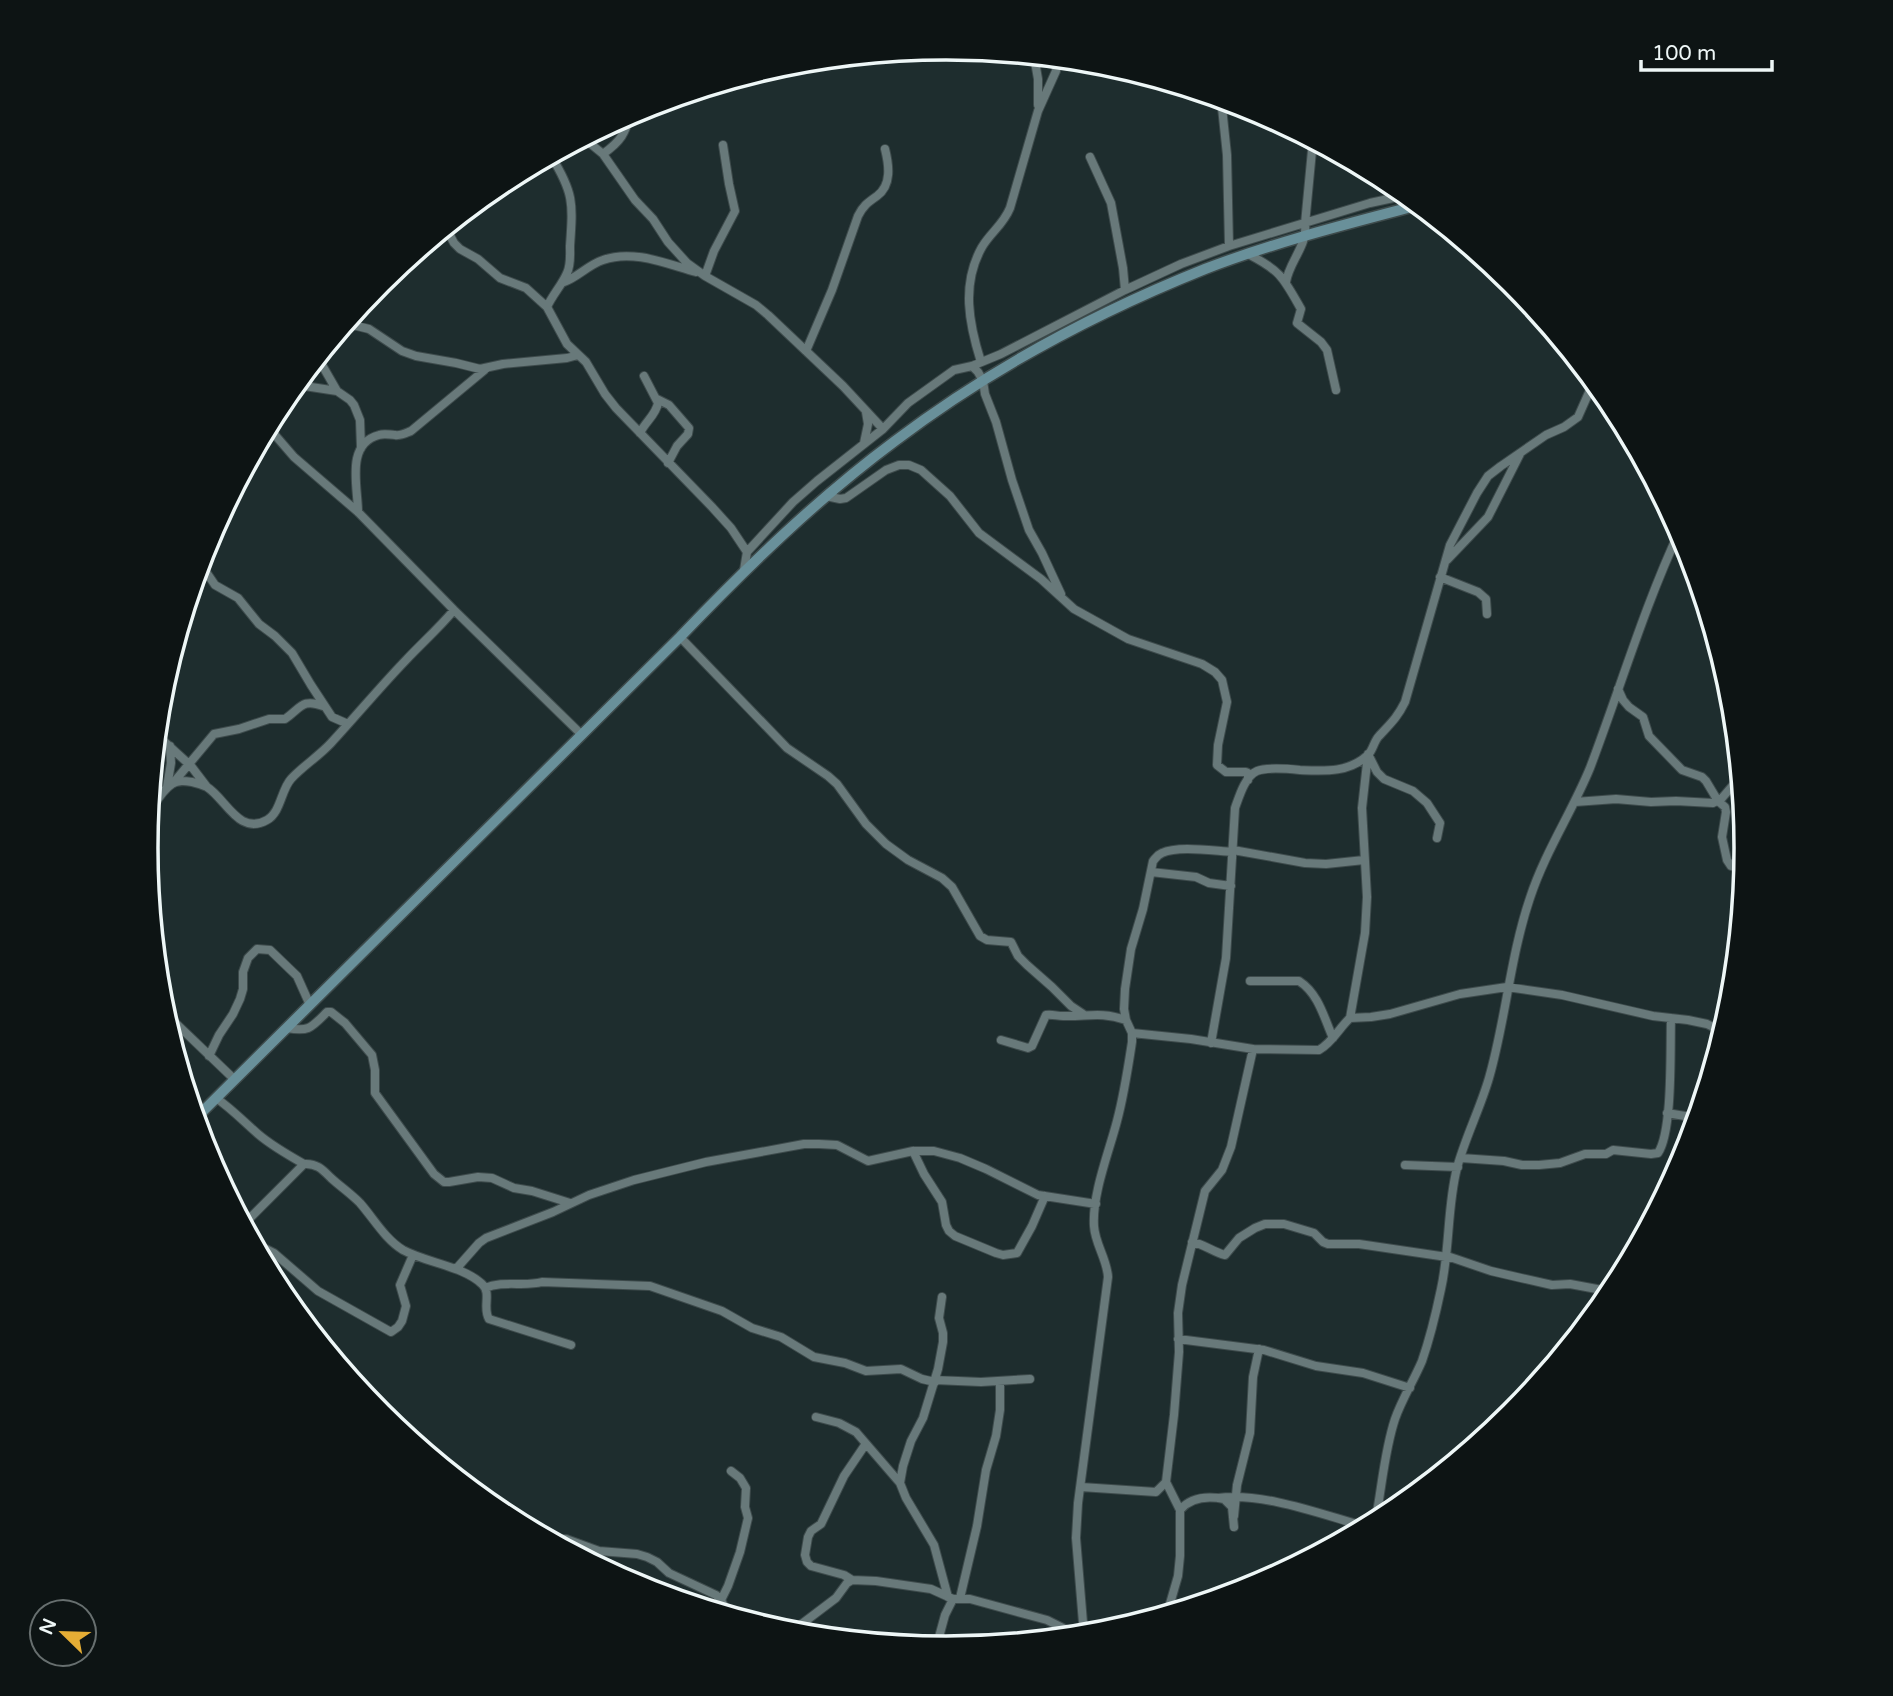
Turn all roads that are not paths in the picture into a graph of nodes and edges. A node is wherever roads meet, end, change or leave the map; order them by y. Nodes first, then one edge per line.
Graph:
1 (1036, 65) edge
2 (1056, 67) edge
3 (1222, 110) edge
4 (1038, 111) junction
5 (626, 128) edge
6 (592, 144) edge
7 (723, 145) dead end
8 (885, 149) dead end
9 (1312, 150) edge
10 (603, 154) junction
11 (1090, 157) dead end
12 (555, 163) edge
13 (1393, 198) edge
14 (1407, 208) edge
15 (1304, 230) junction
16 (450, 236) edge
17 (1229, 247) junction
18 (1248, 254) junction
19 (704, 275) junction
20 (1286, 282) junction
21 (562, 283) junction
22 (1125, 290) junction
23 (547, 307) junction
24 (356, 326) edge
25 (806, 351) junction
26 (578, 355) junction
27 (977, 364) junction
28 (321, 368) edge
29 (487, 368) junction
30 (644, 376) dead end
31 (983, 381) junction
32 (307, 387) edge
33 (1336, 390) dead end
34 (337, 391) junction
35 (1589, 392) edge
36 (657, 399) junction
37 (866, 411) junction
38 (883, 429) junction
39 (640, 433) junction
40 (275, 435) edge
41 (864, 443) junction
42 (361, 448) junction
43 (1521, 453) junction
44 (668, 463) junction
45 (826, 496) junction
46 (359, 512) junction
47 (1674, 544) edge
48 (747, 552) junction
49 (1443, 565) junction
50 (744, 570) junction
51 (208, 574) edge
52 (1440, 577) junction
53 (1062, 597) junction
54 (454, 610) junction
55 (1487, 614) dead end
56 (680, 637) junction
57 (1618, 689) junction
58 (323, 706) junction
59 (348, 724) junction
60 (581, 734) junction
61 (165, 742) edge
62 (170, 746) junction
63 (1368, 754) junction
64 (189, 764) junction
65 (1248, 780) junction
66 (171, 785) junction
67 (207, 787) junction
68 (1732, 788) edge
69 (160, 799) edge
70 (1718, 801) junction
71 (1575, 802) junction
72 (1437, 838) dead end
73 (1233, 851) junction
74 (1364, 860) junction
75 (1734, 867) edge
76 (1151, 872) junction
77 (1231, 886) junction
78 (1250, 981) dead end
79 (1507, 987) junction
80 (310, 1004) junction
81 (1083, 1014) junction
82 (1350, 1018) junction
83 (1671, 1018) junction
84 (1126, 1020) junction
85 (179, 1027) edge
86 (1714, 1027) edge
87 (287, 1028) junction
88 (1132, 1033) junction
89 (1333, 1038) junction
90 (1001, 1040) dead end
91 (1211, 1043) junction
92 (1253, 1049) junction
93 (209, 1056) junction
94 (234, 1079) junction
95 (216, 1098) junction
96 (203, 1111) edge
97 (1667, 1112) junction
98 (1687, 1116) edge
99 (913, 1151) junction
100 (1459, 1163) junction
101 (304, 1164) junction
102 (1405, 1165) dead end
103 (1045, 1196) junction
104 (570, 1203) junction
105 (1096, 1203) junction
106 (250, 1218) edge
107 (1192, 1242) junction
108 (269, 1250) edge
109 (413, 1255) junction
110 (1447, 1257) junction
111 (456, 1269) junction
112 (485, 1288) junction
113 (1599, 1290) edge
114 (942, 1297) dead end
115 (1178, 1339) junction
116 (571, 1345) dead end
117 (1259, 1349) junction
118 (1030, 1378) dead end
119 (935, 1381) junction
120 (1000, 1382) junction
121 (1410, 1388) junction
122 (816, 1418) dead end
123 (865, 1445) junction
124 (731, 1471) dead end
125 (1166, 1482) junction
126 (900, 1483) junction
127 (1081, 1487) junction
128 (1236, 1497) junction
129 (1219, 1498) junction
130 (1377, 1509) edge
131 (1180, 1510) junction
132 (1234, 1516) junction
133 (1354, 1523) edge
134 (1234, 1527) dead end
135 (570, 1541) edge
136 (852, 1580) junction
137 (954, 1598) junction
138 (719, 1603) edge
139 (1170, 1604) edge
140 (725, 1605) edge
141 (803, 1623) edge
142 (1081, 1624) edge
143 (1064, 1627) edge
144 (940, 1636) edge

1 - 4 street
2 - 4 street
3 - 17 street
4 - 27 street
5 - 10 street
6 - 10 street
7 - 19 street
8 - 25 street
9 - 15 street
10 - 19 street
11 - 22 street
12 - 21 street
13 - 15 street
14 - 15 main road
15 - 17 street
15 - 18 main road
15 - 20 street
16 - 23 street
17 - 22 street
18 - 20 street
18 - 31 main road
19 - 21 street
19 - 25 street
20 - 33 street
21 - 23 street
22 - 27 street
23 - 26 street
24 - 29 street
25 - 37 street
26 - 29 street
26 - 39 street
27 - 31 street
27 - 38 street
28 - 34 street
29 - 42 street
30 - 36 street
31 - 45 main road
31 - 53 street
32 - 34 street
34 - 42 street
35 - 43 street
36 - 39 street
36 - 44 street
37 - 38 street
37 - 41 street
38 - 41 street
39 - 44 street
40 - 46 street
41 - 48 street
42 - 46 street
43 - 49 street
43 - 49 street
44 - 48 street
45 - 50 main road
45 - 53 street
46 - 54 street
47 - 57 street
48 - 50 street
49 - 52 street
50 - 56 main road
51 - 58 street
52 - 55 street
52 - 63 street
53 - 65 street
54 - 59 street
54 - 60 street
56 - 60 main road
56 - 81 street
57 - 70 street
57 - 71 street
58 - 59 street
58 - 64 street
59 - 67 street
60 - 80 main road
61 - 62 street
62 - 64 street
62 - 66 street
63 - 65 street
63 - 72 street
63 - 74 street
64 - 66 street
64 - 67 street
65 - 73 street
66 - 67 street
66 - 69 street
68 - 70 street
70 - 71 street
70 - 75 street
71 - 79 street
73 - 74 street
73 - 76 street
73 - 77 street
74 - 82 street
76 - 77 street
76 - 84 street
77 - 91 street
78 - 89 street
79 - 82 street
79 - 83 street
79 - 100 street
80 - 87 main road
80 - 93 street
81 - 84 street
81 - 90 street
82 - 89 street
83 - 86 street
83 - 97 street
84 - 88 street
85 - 93 street
87 - 94 main road
87 - 104 street
88 - 91 street
88 - 105 street
89 - 92 street
91 - 92 street
92 - 107 street
93 - 94 street
94 - 95 main road
95 - 96 main road
95 - 101 street
97 - 98 street
97 - 100 street
99 - 103 street
99 - 103 street
99 - 104 street
100 - 102 street
100 - 110 street
101 - 106 street
101 - 109 street
103 - 105 street
104 - 111 street
105 - 127 street
107 - 110 street
107 - 115 street
108 - 109 street
109 - 111 street
110 - 113 street
110 - 121 street
111 - 112 street
112 - 116 street
112 - 119 street
114 - 119 street
115 - 117 street
115 - 125 street
117 - 121 street
117 - 128 street
118 - 120 street
119 - 120 street
119 - 126 street
120 - 137 street
121 - 130 street
122 - 123 street
123 - 126 street
123 - 136 street
124 - 140 street
125 - 127 street
125 - 131 street
126 - 137 street
127 - 142 street
128 - 129 street
128 - 132 street
128 - 133 street
129 - 131 street
129 - 132 street
131 - 139 street
132 - 134 street
135 - 138 street
136 - 137 street
136 - 141 street
137 - 143 street
137 - 144 street

